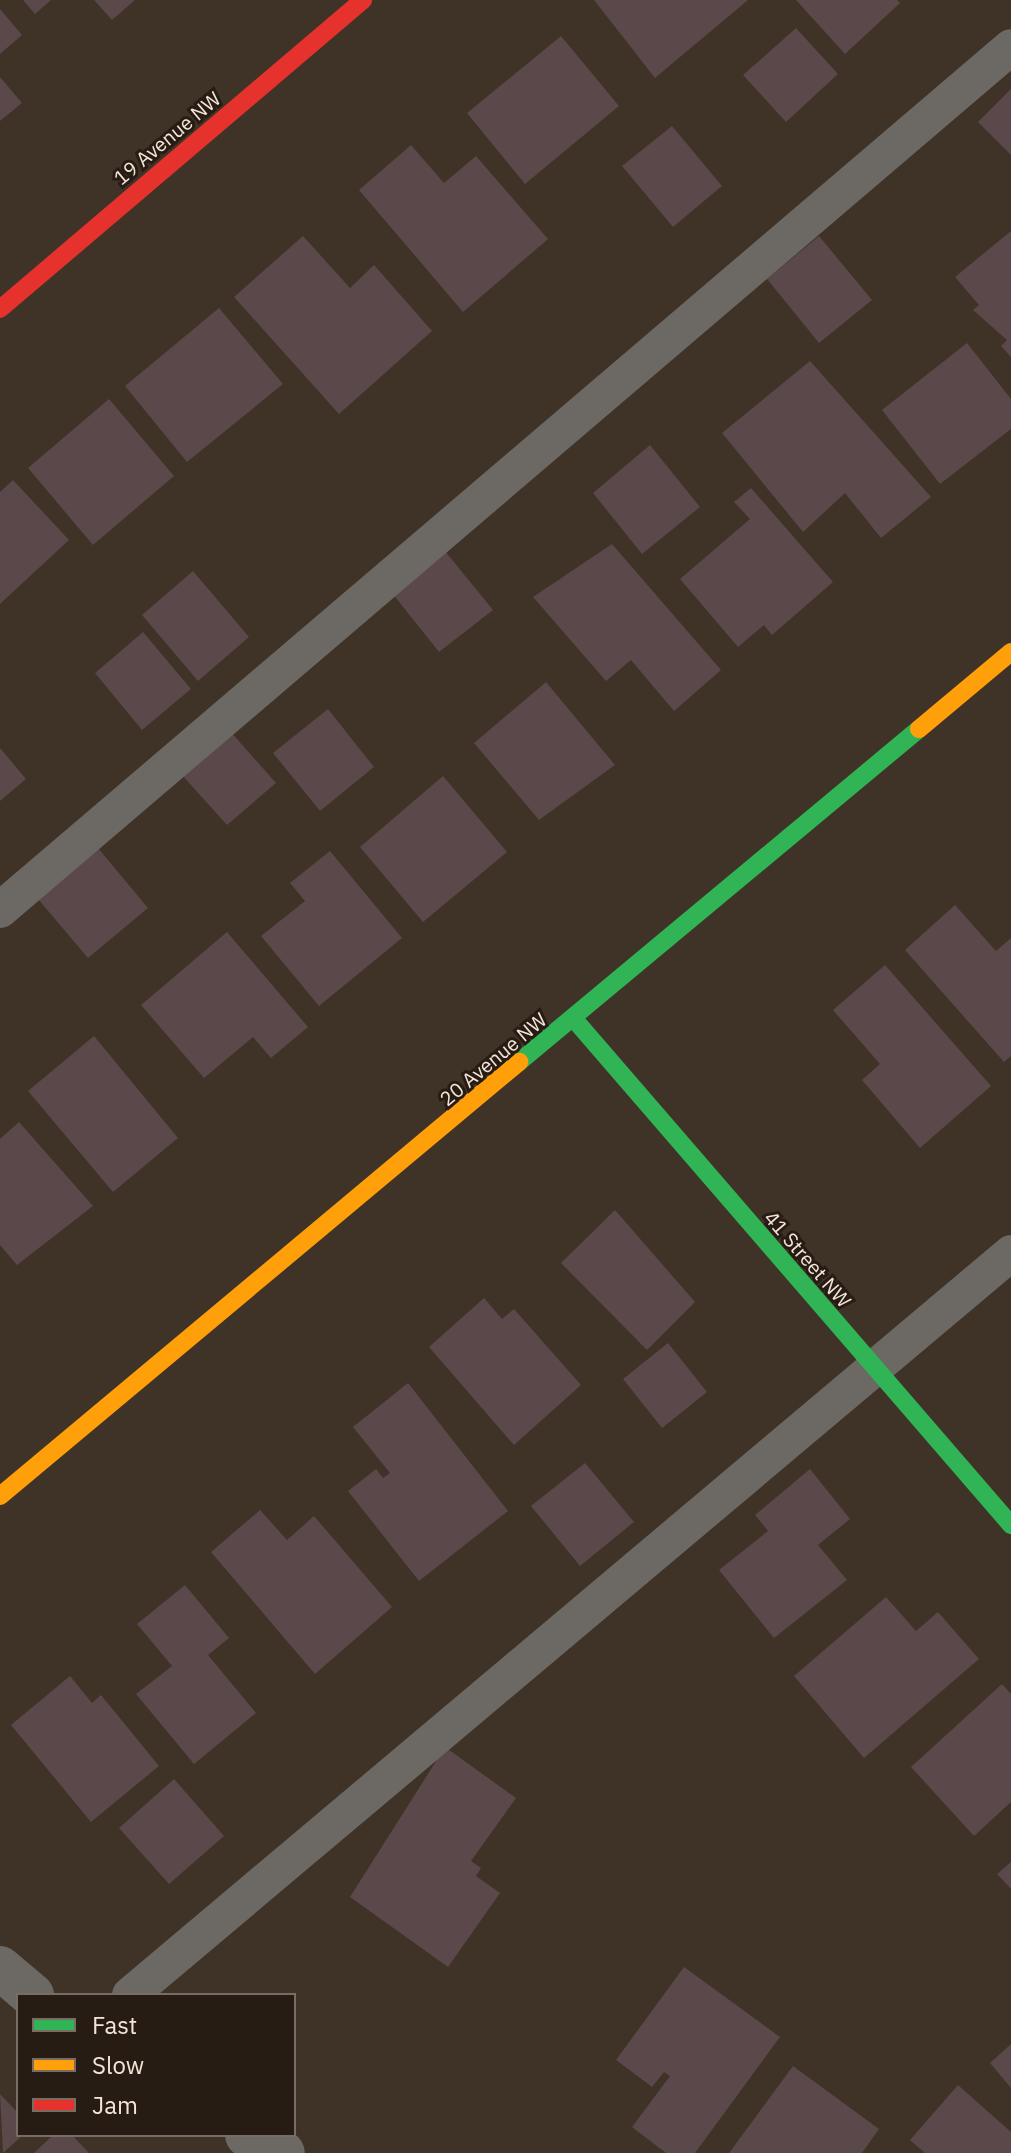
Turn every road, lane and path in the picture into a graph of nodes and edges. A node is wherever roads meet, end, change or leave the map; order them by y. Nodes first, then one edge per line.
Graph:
1 (363, 0) edge
2 (1011, 47) edge
3 (0, 309) edge
4 (1011, 652) edge
5 (0, 910) edge
6 (574, 1019) junction
7 (1011, 1253) edge
8 (874, 1369) junction
9 (0, 1496) edge
10 (1011, 1525) edge
11 (0, 1968) edge
12 (30, 1993) edge
13 (132, 1993) edge
14 (251, 2137) edge
15 (283, 2153) edge

1 - 3 street, 19 Avenue NW
2 - 5 lane
4 - 6 street, 20 Avenue NW
6 - 8 street, 41 Street NW
6 - 9 street, 20 Avenue NW
7 - 8 lane
8 - 10 street, 41 Street NW
8 - 13 lane
11 - 12 street
14 - 15 street

